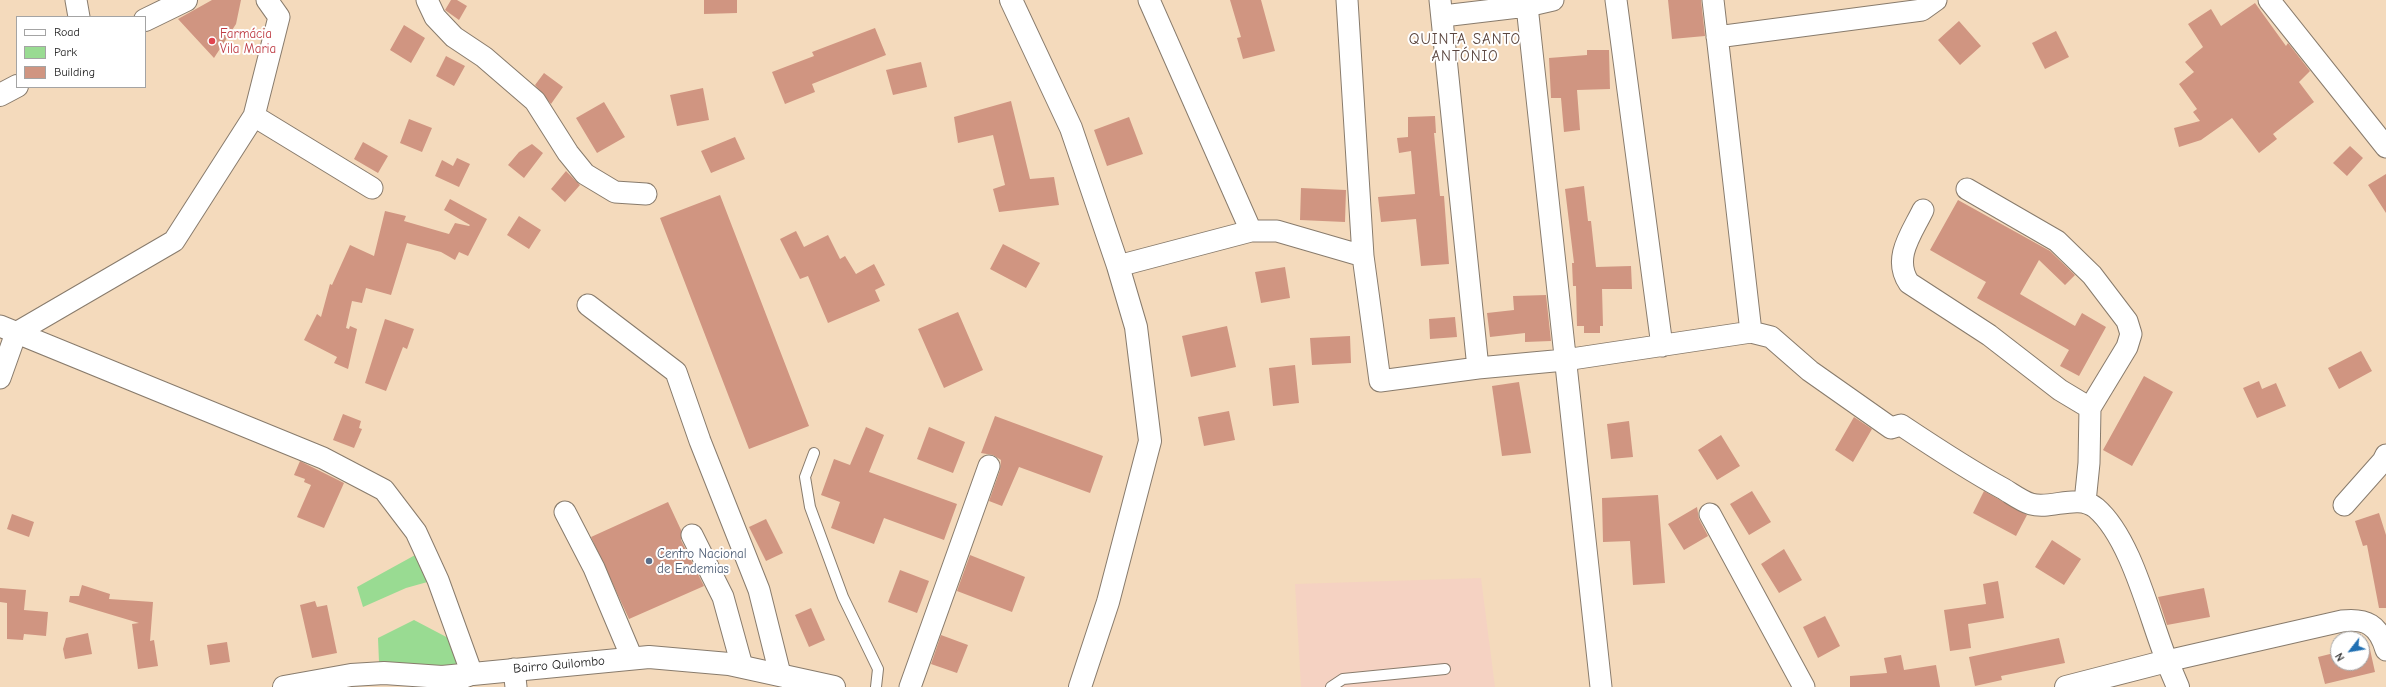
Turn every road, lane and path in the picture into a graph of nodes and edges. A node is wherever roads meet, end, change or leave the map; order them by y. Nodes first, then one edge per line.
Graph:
1 (76, 0) edge
2 (186, 0) edge
3 (267, 0) edge
4 (427, 0) edge
5 (1010, 0) edge
6 (1149, 0) edge
7 (1348, 0) edge
8 (1553, 0) edge
9 (1616, 0) edge
10 (1712, 0) edge
11 (1936, 0) edge
12 (2269, 0) edge
13 (1527, 6) junction
14 (1441, 8) edge
15 (79, 16) edge
16 (146, 20) edge
17 (1717, 37) junction
18 (16, 87) edge
19 (0, 95) edge
20 (254, 116) junction
21 (2386, 147) edge
22 (372, 188) dead end
23 (1967, 189) dead end
24 (646, 194) dead end
25 (1923, 210) dead end
26 (1251, 231) junction
27 (1363, 256) junction
28 (1118, 266) junction
29 (588, 305) dead end
30 (8, 329) edge
31 (1751, 332) junction
32 (1662, 346) junction
33 (1565, 360) junction
34 (1478, 368) junction
35 (0, 378) edge
36 (2090, 408) junction
37 (814, 453) dead end
38 (2386, 455) edge
39 (989, 466) dead end
40 (2085, 502) junction
41 (2344, 505) dead end
42 (565, 512) dead end
43 (1710, 514) dead end
44 (692, 535) dead end
45 (2386, 650) edge
46 (632, 658) junction
47 (2167, 661) junction
48 (742, 666) junction
49 (1444, 669) dead end
50 (472, 674) junction
51 (780, 674) junction
52 (515, 678) edge
53 (284, 687) edge
54 (441, 687) edge
55 (834, 687) edge
56 (876, 687) edge
57 (910, 687) edge
58 (1080, 687) edge
59 (1331, 687) edge
60 (1601, 687) edge
61 (1804, 687) edge
62 (2066, 687) edge
63 (2178, 687) edge

1 - 15 street
2 - 16 street
3 - 20 street
4 - 24 street
5 - 28 street
6 - 26 street
7 - 27 street
8 - 13 street
9 - 32 street
10 - 17 street
11 - 17 street
12 - 21 street
13 - 14 street
13 - 33 street
14 - 34 street
17 - 31 street
18 - 19 street
20 - 22 street
20 - 30 street
23 - 36 street
25 - 36 street
26 - 27 street
26 - 28 street
27 - 34 street
28 - 58 street
29 - 51 street
30 - 35 street
30 - 50 street
31 - 32 street
31 - 40 street
32 - 33 street
33 - 34 street
33 - 60 street
36 - 40 street
37 - 56 lane
38 - 41 street
39 - 57 street
40 - 47 street
42 - 46 street
43 - 61 street
44 - 48 street
45 - 47 street
46 - 48 street, Bairro Quilombo
46 - 52 street, Bairro Quilombo
47 - 62 street
47 - 63 street
48 - 51 street, Bairro Quilombo
49 - 59 lane
50 - 52 street, Bairro Quilombo
50 - 53 street, Bairro Quilombo
50 - 54 street
51 - 55 street, Bairro Quilombo

